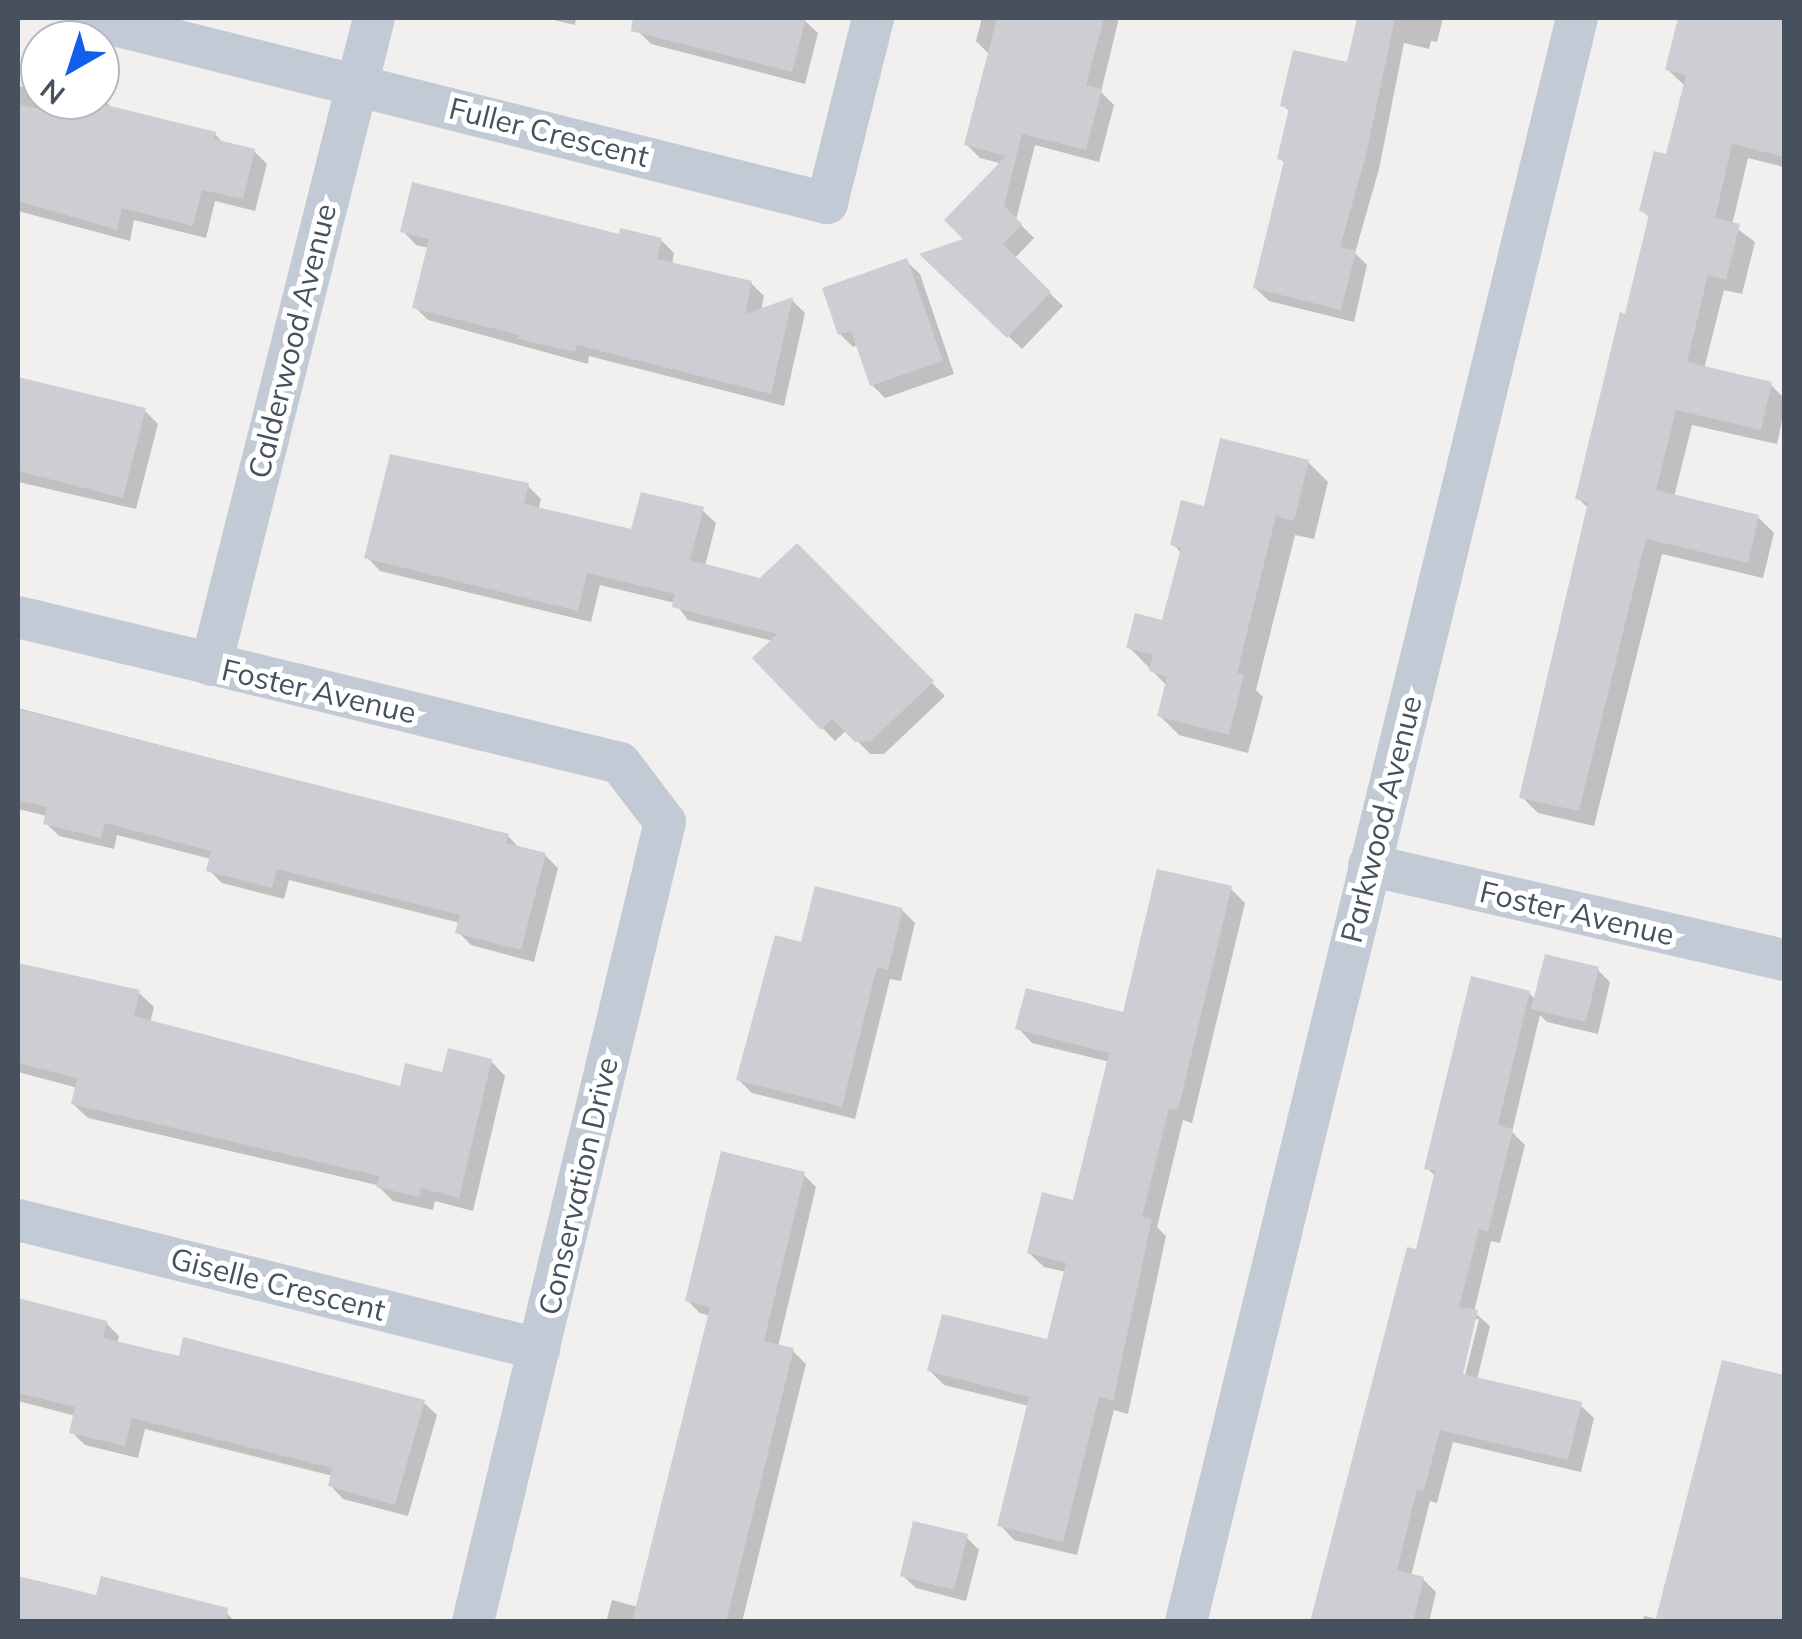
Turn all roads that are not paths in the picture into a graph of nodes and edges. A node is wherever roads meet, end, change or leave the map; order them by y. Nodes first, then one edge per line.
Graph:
1 (86, 18) edge
2 (374, 18) edge
3 (873, 18) edge
4 (1577, 18) edge
5 (357, 84) junction
6 (18, 617) edge
7 (212, 665) junction
8 (620, 763) joint
9 (1369, 865) junction
10 (1784, 960) edge
11 (18, 1220) edge
12 (539, 1349) junction
13 (474, 1622) edge
14 (1186, 1622) edge

1 - 5 street, Fuller Crescent
2 - 5 street, Calderwood Avenue
3 - 5 street, Fuller Crescent
4 - 9 street, Parkwood Avenue
5 - 7 street, Calderwood Avenue
6 - 7 street, Foster Avenue
7 - 8 street, Foster Avenue
8 - 12 street, Conservation Drive
9 - 10 street, Foster Avenue
9 - 14 street, Parkwood Avenue
11 - 12 street, Giselle Crescent
12 - 13 street, Conservation Drive

